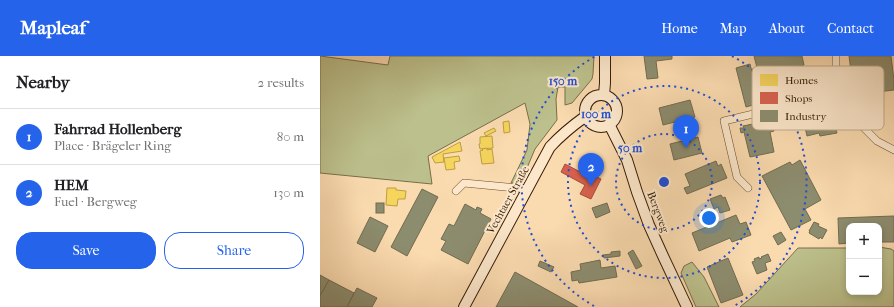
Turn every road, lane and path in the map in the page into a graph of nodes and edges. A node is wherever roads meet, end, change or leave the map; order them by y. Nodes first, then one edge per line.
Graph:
1 (605, 56) edge
2 (604, 95) junction
3 (752, 114) edge
4 (586, 116) junction
5 (609, 124) junction
6 (866, 130) edge
7 (894, 150) edge
8 (748, 188) dead end
9 (527, 189) junction
10 (456, 191) dead end
11 (464, 307) edge
12 (687, 307) edge

1 - 2 main road
2 - 4 main road
2 - 5 main road
3 - 8 street
4 - 5 main road
4 - 9 main road, Vechtaer Straße
5 - 12 main road, Bergweg
6 - 7 street
9 - 10 street
9 - 11 main road, Vechtaer Straße

